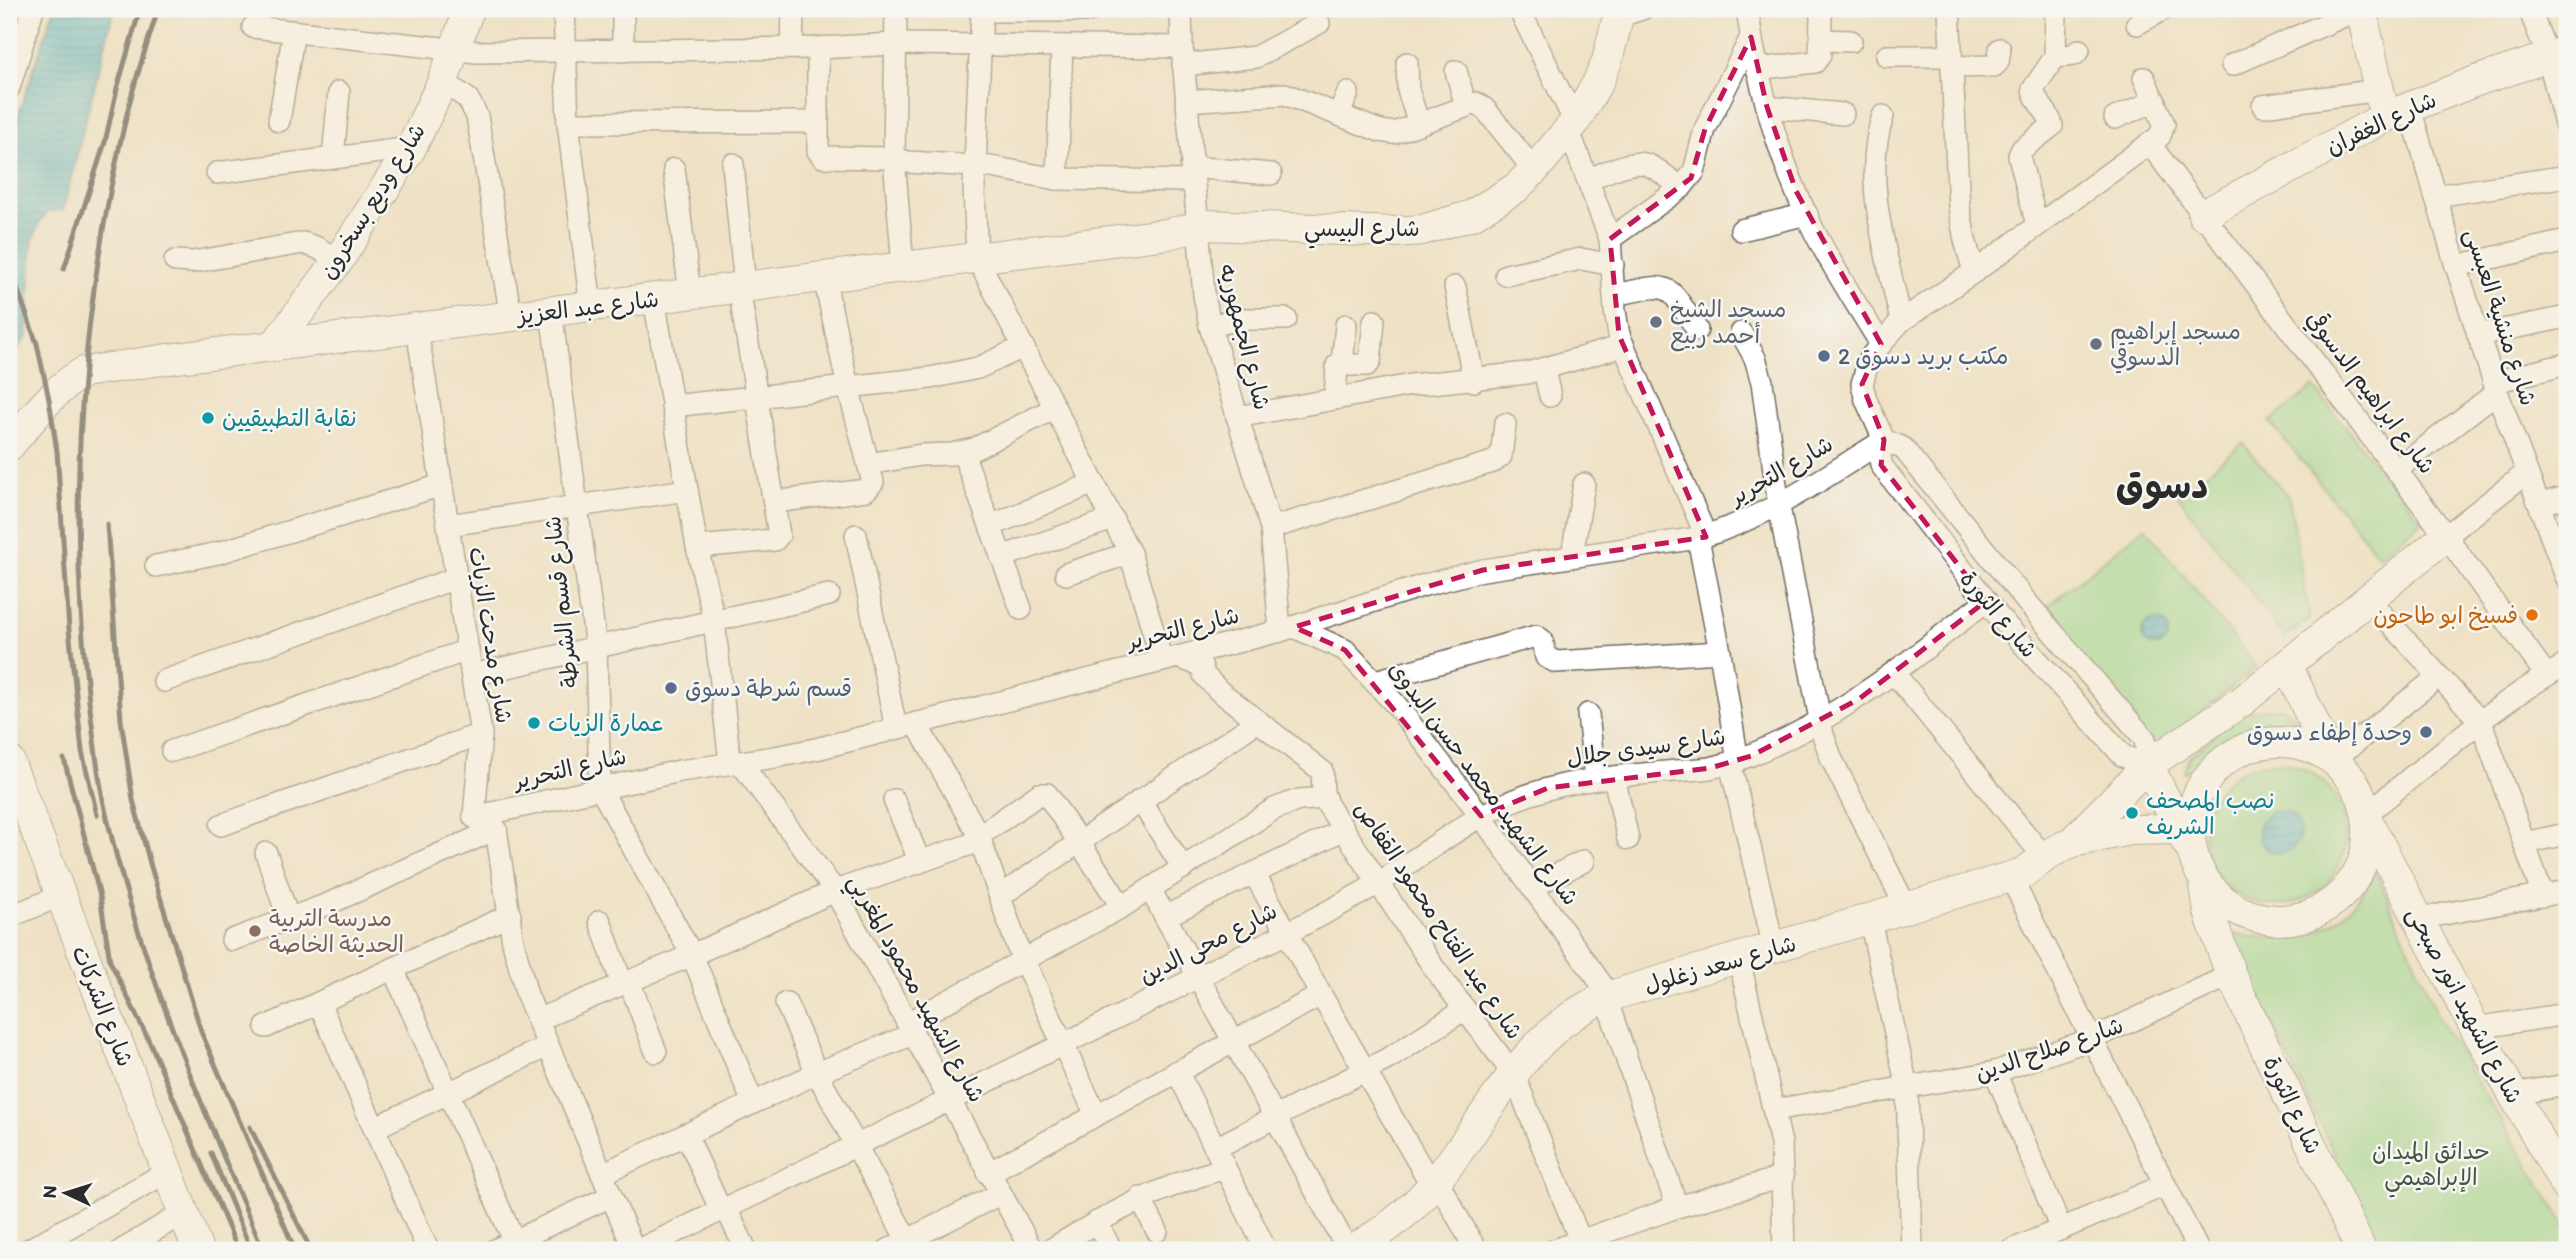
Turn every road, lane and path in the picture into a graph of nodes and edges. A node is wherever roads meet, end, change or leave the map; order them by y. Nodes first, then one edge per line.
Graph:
1 (33, 9) edge
2 (470, 9) edge
3 (564, 9) edge
4 (623, 9) edge
5 (793, 9) edge
6 (896, 9) edge
7 (1094, 9) edge
8 (1181, 9) edge
9 (1519, 9) edge
10 (1747, 9) edge
11 (1949, 9) edge
12 (2056, 9) edge
13 (2164, 9) edge
14 (2529, 9) edge
15 (982, 10) edge
16 (2365, 10) edge
17 (1627, 11) edge
18 (1821, 14) dead end
19 (1319, 23) dead end
20 (2137, 24) dead end
21 (253, 27) dead end
22 (294, 31) junction
23 (1751, 37) junction
24 (1821, 40) junction
25 (1851, 41) dead end
26 (895, 44) junction
27 (981, 45) junction
28 (1062, 46) junction
29 (792, 48) junction
30 (818, 48) junction
31 (2000, 49) dead end
32 (455, 50) junction
33 (565, 50) junction
34 (623, 51) junction
35 (2079, 51) dead end
36 (2558, 53) edge
37 (1182, 56) junction
38 (1887, 56) dead end
39 (2055, 57) junction
40 (1951, 61) junction
41 (1406, 63) dead end
42 (2232, 65) dead end
43 (1757, 69) junction
44 (1456, 71) dead end
45 (2144, 78) dead end
46 (443, 81) junction
47 (9, 88) edge
48 (339, 92) dead end
49 (1348, 93) dead end
50 (1186, 101) junction
51 (2155, 101) junction
52 (2392, 105) junction
53 (1466, 106) junction
54 (2263, 106) dead end
55 (1767, 107) junction
56 (1339, 114) junction
57 (1843, 114) dead end
58 (1883, 116) dead end
59 (2115, 118) dead end
60 (279, 121) dead end
61 (818, 122) junction
62 (568, 123) junction
63 (1419, 124) junction
64 (2565, 124) dead end
65 (1572, 126) junction
66 (2149, 144) junction
67 (411, 148) junction
68 (333, 158) junction
69 (894, 158) junction
70 (733, 164) dead end
71 (975, 165) junction
72 (674, 169) dead end
73 (1534, 170) junction
74 (217, 173) dead end
75 (1192, 174) junction
76 (1270, 174) dead end
77 (2567, 176) edge
78 (1057, 179) junction
79 (1588, 179) junction
80 (1681, 188) junction
81 (2435, 196) junction
82 (1807, 214) junction
83 (2203, 215) junction
84 (2038, 225) junction
85 (1196, 226) junction
86 (1741, 230) dead end
87 (1610, 239) junction
88 (2567, 241) edge
89 (977, 258) junction
90 (175, 261) dead end
91 (338, 261) junction
92 (1613, 265) junction
93 (2456, 266) junction
94 (904, 267) junction
95 (1974, 272) junction
96 (1506, 275) dead end
97 (824, 277) junction
98 (1455, 287) dead end
99 (742, 288) junction
100 (690, 294) junction
101 (1614, 295) junction
102 (653, 299) junction
103 (591, 307) junction
104 (551, 312) junction
105 (511, 317) junction
106 (2567, 317) edge
107 (1286, 319) dead end
108 (1374, 321) dead end
109 (1902, 321) junction
110 (1346, 325) dead end
111 (1210, 326) junction
112 (417, 329) junction
113 (1697, 330) dead end
114 (1741, 333) dead end
115 (2478, 335) junction
116 (1881, 344) junction
117 (274, 346) junction
118 (1623, 346) junction
119 (1023, 347) junction
120 (1342, 364) junction
121 (2567, 364) edge
122 (1544, 370) junction
123 (1474, 380) junction
124 (848, 387) junction
125 (2496, 387) junction
126 (1550, 396) dead end
127 (757, 397) junction
128 (1335, 399) junction
129 (672, 406) junction
130 (1055, 408) junction
131 (1237, 417) junction
132 (1506, 424) dead end
133 (1884, 440) junction
134 (9, 446) edge
135 (963, 453) junction
136 (868, 464) junction
137 (2396, 470) junction
138 (2526, 473) junction
139 (1094, 483) junction
140 (1584, 484) dead end
141 (442, 485) junction
142 (687, 490) junction
143 (2567, 497) edge
144 (774, 502) junction
145 (2539, 504) junction
146 (577, 506) junction
147 (1779, 506) junction
148 (1112, 519) junction
149 (448, 525) junction
150 (990, 526) junction
151 (1271, 528) junction
152 (856, 535) dead end
153 (2446, 536) junction
154 (1702, 537) junction
155 (697, 547) junction
156 (1130, 553) junction
157 (1572, 556) junction
158 (1001, 557) junction
159 (156, 566) dead end
160 (1066, 574) dead end
161 (456, 578) junction
162 (2567, 579) edge
163 (829, 595) dead end
164 (2368, 599) junction
165 (1986, 601) junction
166 (1021, 609) dead end
167 (714, 620) junction
168 (1287, 629) junction
169 (596, 647) junction
170 (468, 650) junction
171 (1720, 652) junction
172 (1170, 659) junction
173 (2567, 664) edge
174 (2287, 665) junction
175 (1894, 673) junction
176 (471, 675) junction
177 (2546, 675) junction
178 (2438, 677) junction
179 (164, 681) dead end
180 (1375, 681) junction
181 (1588, 714) dead end
182 (1258, 721) junction
183 (1821, 722) junction
184 (2481, 722) junction
185 (906, 726) junction
186 (481, 734) junction
187 (172, 751) dead end
188 (2331, 759) junction
189 (9, 761) edge
190 (735, 762) junction
191 (1734, 762) junction
192 (2148, 765) junction
193 (1604, 778) junction
194 (600, 789) junction
195 (1325, 799) junction
196 (894, 800) dead end
197 (1140, 800) junction
198 (1481, 816) junction
199 (474, 817) junction
200 (2367, 817) junction
201 (221, 825) dead end
202 (496, 829) junction
203 (1344, 829) junction
204 (2567, 834) edge
205 (979, 839) junction
206 (1628, 839) dead end
207 (1080, 841) junction
208 (2072, 842) junction
209 (2524, 843) junction
210 (267, 853) dead end
211 (2192, 854) junction
212 (2044, 857) junction
213 (1584, 861) dead end
214 (920, 862) junction
215 (1183, 868) junction
216 (1254, 873) junction
217 (2011, 878) junction
218 (1378, 883) junction
219 (1532, 887) junction
220 (1150, 889) junction
221 (835, 891) junction
222 (2567, 891) edge
223 (60, 896) junction
224 (2543, 896) junction
225 (1000, 897) junction
226 (1122, 907) junction
227 (1906, 909) junction
228 (509, 915) junction
229 (9, 917) edge
230 (1165, 917) junction
231 (2417, 919) junction
232 (289, 920) junction
233 (1870, 920) junction
234 (600, 921) dead end
235 (1287, 933) junction
236 (232, 940) dead end
237 (1774, 948) junction
238 (692, 955) junction
239 (1739, 959) junction
240 (1023, 960) junction
241 (393, 969) junction
242 (2231, 975) junction
243 (1198, 977) junction
244 (626, 983) junction
245 (1321, 995) junction
246 (1608, 997) junction
247 (318, 1003) junction
248 (786, 1003) dead end
249 (1465, 1009) junction
250 (2567, 1014) edge
251 (537, 1020) junction
252 (266, 1027) dead end
253 (910, 1028) junction
254 (2475, 1028) junction
255 (2092, 1039) junction
256 (1233, 1042) junction
257 (1063, 1045) junction
258 (548, 1046) junction
259 (656, 1052) dead end
260 (1365, 1071) junction
261 (1177, 1072) junction
262 (1995, 1072) junction
263 (817, 1073) junction
264 (1514, 1075) junction
265 (2567, 1085) edge
266 (1907, 1087) junction
267 (448, 1093) junction
268 (2512, 1094) junction
269 (949, 1101) junction
270 (753, 1103) junction
271 (1774, 1110) junction
272 (1096, 1115) junction
273 (1274, 1118) junction
274 (374, 1128) junction
275 (686, 1135) junction
276 (856, 1146) junction
277 (1216, 1148) junction
278 (1225, 1168) junction
279 (169, 1171) junction
280 (988, 1173) junction
281 (602, 1174) junction
282 (1783, 1177) junction
283 (1435, 1183) junction
284 (2165, 1185) junction
285 (2567, 1188) edge
286 (1000, 1194) junction
287 (611, 1196) junction
288 (1140, 1198) junction
289 (1677, 1206) junction
290 (723, 1209) junction
291 (185, 1212) junction
292 (1097, 1222) junction
293 (2061, 1229) junction
294 (1157, 1231) dead end
295 (907, 1241) junction
296 (1582, 1245) edge
297 (516, 1246) edge
298 (28, 1250) edge
299 (122, 1250) edge
300 (198, 1250) edge
301 (429, 1250) edge
302 (495, 1250) edge
303 (636, 1250) edge
304 (746, 1250) edge
305 (888, 1250) edge
306 (1031, 1250) edge
307 (1050, 1250) edge
308 (1111, 1250) edge
309 (1266, 1250) edge
310 (1350, 1250) edge
311 (1476, 1250) edge
312 (1554, 1250) edge
313 (1784, 1250) edge
314 (1913, 1250) edge
315 (2012, 1250) edge
316 (2198, 1250) edge
317 (2361, 1250) edge

1 - 47 street
2 - 32 street, شارع وديع بسخرون
3 - 33 street
4 - 34 street
5 - 29 street
6 - 26 street
7 - 15 street
8 - 37 street, شارع الجمهوريه
9 - 65 street
10 - 23 street
11 - 40 street
12 - 39 street
13 - 20 street
14 - 36 street
15 - 27 street
16 - 42 street
16 - 52 street
17 - 65 street, شارع البيسي
18 - 24 street
19 - 37 street
21 - 22 street
22 - 32 street
22 - 60 street
23 - 43 street
23 - 80 street
24 - 25 street
24 - 43 street
26 - 27 street
26 - 30 street
26 - 69 street
27 - 28 street
27 - 71 street
28 - 37 street
28 - 78 street
29 - 30 street
29 - 34 street
30 - 61 street
31 - 40 street
32 - 33 street
32 - 46 street, شارع وديع بسخرون
33 - 34 street
33 - 62 street
35 - 39 street
36 - 52 street, شارع الغفران
36 - 64 street
37 - 50 street, شارع الجمهوريه
38 - 40 street
39 - 84 street
40 - 95 street
41 - 63 street
43 - 55 street
44 - 53 street
45 - 51 street
46 - 67 street, شارع وديع بسخرون
46 - 105 street
48 - 68 street
49 - 56 street
50 - 56 street
50 - 75 street, شارع الجمهوريه
51 - 59 street
51 - 66 street
52 - 54 street
52 - 81 street, شارع منشية العبسى
52 - 83 street, شارع الغفران
53 - 63 street
53 - 73 street
55 - 57 street
55 - 82 street
56 - 63 street
58 - 109 street
61 - 62 street
61 - 69 street
62 - 103 street
65 - 73 street, شارع البيسي
65 - 79 street
66 - 83 street, شارع ابراهيم الدسوقي
66 - 84 street, شارع الثورة
67 - 68 street
67 - 91 street, شارع وديع بسخرون
68 - 74 street
69 - 71 street
69 - 94 street
70 - 99 street
71 - 78 street
71 - 89 street
72 - 100 street
73 - 85 street, شارع البيسي
75 - 76 street
75 - 78 street
75 - 85 street, شارع الجمهوريه
77 - 81 street
79 - 80 street
79 - 87 street
80 - 87 street
81 - 93 street, شارع منشية العبسى
82 - 86 street
82 - 116 street
83 - 137 street, شارع ابراهيم الدسوقي
84 - 95 street, شارع الثورة
85 - 89 street, شارع عبد العزيز
85 - 111 street, شارع الجمهوريه
87 - 92 street
88 - 93 street
89 - 94 street, شارع عبد العزيز
89 - 119 street
90 - 91 street
91 - 117 street, شارع وديع بسخرون
92 - 96 street
92 - 101 street
93 - 115 street, شارع منشية العبسى
94 - 97 street, شارع عبد العزيز
95 - 109 street, شارع الثورة
97 - 99 street, شارع عبد العزيز
97 - 124 street
98 - 123 street
99 - 100 street, شارع عبد العزيز
99 - 127 street
100 - 102 street, شارع عبد العزيز
101 - 113 street
101 - 118 street
102 - 103 street, شارع عبد العزيز
102 - 129 street, شارع الشهيد محمود المغربي
103 - 104 street, شارع عبد العزيز
104 - 105 street, شارع عبد العزيز
104 - 146 street, شارع قسم الشرطة
105 - 112 street, شارع عبد العزيز
106 - 115 street
107 - 111 street
108 - 120 street
109 - 116 street, شارع الثورة
110 - 120 street
111 - 131 street, شارع الجمهوريه
112 - 117 street, شارع عبد العزيز
112 - 141 street, شارع مدحت الزيات
114 - 147 street
115 - 125 street, شارع منشية العبسى
116 - 133 street, شارع الثورة
117 - 134 street, شارع عبد العزيز
118 - 122 street
118 - 154 street
119 - 124 street
119 - 130 street
120 - 128 street
121 - 125 street
122 - 123 street
122 - 126 street
123 - 128 street
124 - 127 street
124 - 136 street
125 - 137 street
125 - 138 street, شارع منشية العبسى
127 - 129 street
127 - 144 street
128 - 131 street
129 - 142 street, شارع الشهيد محمود المغربي
130 - 135 street
130 - 139 street
131 - 151 street, شارع الجمهوريه
132 - 151 street
133 - 147 street, شارع التحرير
133 - 165 street, شارع الثورة
133 - 192 street, شارع الثورة
135 - 136 street
135 - 150 street
136 - 144 street
137 - 153 street, شارع ابراهيم الدسوقي
138 - 145 street, شارع منشية العبسى
138 - 153 street
139 - 148 street
139 - 150 street
140 - 157 street
141 - 149 street, شارع مدحت الزيات
141 - 159 street
142 - 146 street
142 - 155 street, شارع الشهيد محمود المغربي
143 - 145 street
144 - 155 street
145 - 162 street, شارع منشية العبسى
146 - 149 street
146 - 169 street, شارع قسم الشرطة
147 - 154 street, شارع التحرير
147 - 183 street
148 - 156 street
148 - 158 street
149 - 161 street, شارع مدحت الزيات
150 - 158 street
151 - 168 street, شارع الجمهوريه
152 - 185 street
153 - 164 street
153 - 177 street, شارع ابراهيم الدسوقي
154 - 157 street, شارع التحرير
154 - 171 street
155 - 167 street, شارع الشهيد محمود المغربي
156 - 160 street
156 - 172 street
157 - 168 street, شارع التحرير
158 - 166 street
161 - 170 street, شارع مدحت الزيات
161 - 179 street
163 - 167 street
164 - 174 street
164 - 178 street
165 - 175 street, شارع سيدى جلال
165 - 192 street, شارع الثورة
167 - 169 street
167 - 190 street, شارع الشهيد محمود المغربي
168 - 172 street, شارع التحرير
168 - 180 street, شارع الشهيد محمد حسن البدوى
169 - 176 street
169 - 194 street, شارع قسم الشرطة
170 - 176 street, شارع مدحت الزيات
170 - 187 street
171 - 180 street
171 - 191 street
172 - 182 street, شارع عبد الفتاح محمود القفاص
172 - 185 street, شارع التحرير
173 - 177 street
174 - 188 street
174 - 192 street
175 - 183 street, شارع سيدى جلال
175 - 212 street
176 - 186 street, شارع مدحت الزيات
177 - 184 street
178 - 184 street
178 - 188 street
180 - 198 street, شارع الشهيد محمد حسن البدوى
181 - 193 street
182 - 195 street, شارع عبد الفتاح محمود القفاص
182 - 197 street
183 - 191 street, شارع سيدى جلال
183 - 227 street
184 - 200 street
184 - 209 street
185 - 190 street, شارع التحرير
185 - 205 street
186 - 199 street, شارع مدحت الزيات
186 - 201 street
188 - 200 street
188 - 211 street
189 - 223 street, شارع الشركات
190 - 194 street, شارع التحرير
190 - 221 street, شارع الشهيد محمود المغربي
191 - 193 street, شارع سيدى جلال
191 - 237 street
192 - 208 street, شارع سعد زغلول
192 - 211 street, شارع الثورة
193 - 198 street, شارع سيدى جلال
193 - 206 street
194 - 199 street, شارع التحرير
194 - 238 street, شارع قسم الشرطة
195 - 203 street, شارع عبد الفتاح محمود القفاص
195 - 215 street
196 - 214 street
197 - 207 street
197 - 215 street
198 - 218 street, شارع محى الدين
198 - 219 street, شارع الشهيد محمد حسن البدوى
199 - 202 street
200 - 211 street
200 - 231 street, شارع الشهيد انور صبحى
202 - 228 street
202 - 232 street
203 - 216 street
203 - 218 street, شارع عبد الفتاح محمود القفاص
204 - 209 street
205 - 207 street
205 - 214 street
205 - 225 street
207 - 225 street
207 - 226 street
208 - 211 street
208 - 212 street, شارع سعد زغلول
209 - 224 street
210 - 232 street
211 - 242 street, شارع الثورة
212 - 217 street, شارع سعد زغلول
213 - 219 street
214 - 221 street
215 - 220 street
216 - 230 street
216 - 235 street
217 - 227 street, شارع سعد زغلول
217 - 255 street
218 - 235 street, شارع محى الدين
218 - 249 street, شارع عبد الفتاح محمود القفاص
219 - 246 street, شارع الشهيد محمد حسن البدوى
220 - 226 street
220 - 230 street
221 - 238 street
221 - 253 street, شارع الشهيد محمود المغربي
222 - 224 street
223 - 229 street
223 - 279 street, شارع الشركات
224 - 231 street
225 - 240 street
226 - 240 street
227 - 233 street, شارع سعد زغلول
228 - 241 street
228 - 251 street
230 - 243 street
231 - 254 street, شارع الشهيد انور صبحى
232 - 236 street
233 - 237 street, شارع سعد زغلول
233 - 266 street
234 - 244 street
235 - 243 street, شارع محى الدين
235 - 245 street
237 - 239 street, شارع سعد زغلول
238 - 244 street
238 - 270 street, شارع قسم الشرطة
239 - 246 street, شارع سعد زغلول
239 - 271 street
240 - 253 street
240 - 257 street
241 - 247 street
241 - 267 street
242 - 255 street, شارع صلاح الدين
242 - 317 street, شارع الثورة
243 - 256 street
243 - 257 street, شارع محى الدين
244 - 251 street
244 - 259 street
245 - 256 street
245 - 260 street
246 - 264 street, شارع سعد زغلول
246 - 289 street, شارع الشهيد محمد حسن البدوى
247 - 252 street
247 - 274 street
248 - 263 street
249 - 260 street
249 - 264 street, شارع عبد الفتاح محمود القفاص
250 - 254 street
251 - 258 street
253 - 263 street
253 - 269 street, شارع الشهيد محمود المغربي
254 - 268 street, شارع الشهيد انور صبحى
255 - 262 street, شارع صلاح الدين
255 - 284 street
256 - 261 street
256 - 273 street
257 - 269 street, شارع محى الدين
257 - 272 street
258 - 267 street
258 - 281 street
260 - 273 street
260 - 283 street
261 - 272 street
261 - 277 street
262 - 266 street, شارع صلاح الدين
262 - 293 street
263 - 270 street
263 - 276 street
264 - 283 street, شارع سعد زغلول
264 - 296 street, شارع عبد الفتاح محمود القفاص
265 - 268 street
266 - 271 street, شارع صلاح الدين
266 - 314 street
267 - 274 street
267 - 297 street
268 - 285 street, شارع الشهيد انور صبحى
269 - 276 street, شارع محى الدين
269 - 280 street, شارع الشهيد محمود المغربي
270 - 275 street
271 - 282 street
272 - 280 street
273 - 277 street
273 - 310 street
274 - 301 street
275 - 281 street
275 - 290 street
276 - 290 street, شارع محى الدين
276 - 295 street
277 - 278 street
278 - 288 street
278 - 309 street
279 - 291 street, شارع الشركات
279 - 298 street
280 - 286 street, شارع الشهيد محمود المغربي
281 - 287 street
282 - 289 street
282 - 313 street
283 - 310 street, شارع سعد زغلول
283 - 311 street
284 - 293 street
284 - 316 street
286 - 295 street
286 - 306 street, شارع الشهيد محمود المغربي
287 - 297 street
287 - 303 street
288 - 292 street
288 - 294 street
289 - 296 street
290 - 303 street, شارع محى الدين
290 - 304 street
291 - 299 street
291 - 300 street, شارع الشركات
292 - 307 street
292 - 308 street
293 - 315 street
295 - 305 street
296 - 312 street
297 - 302 street

